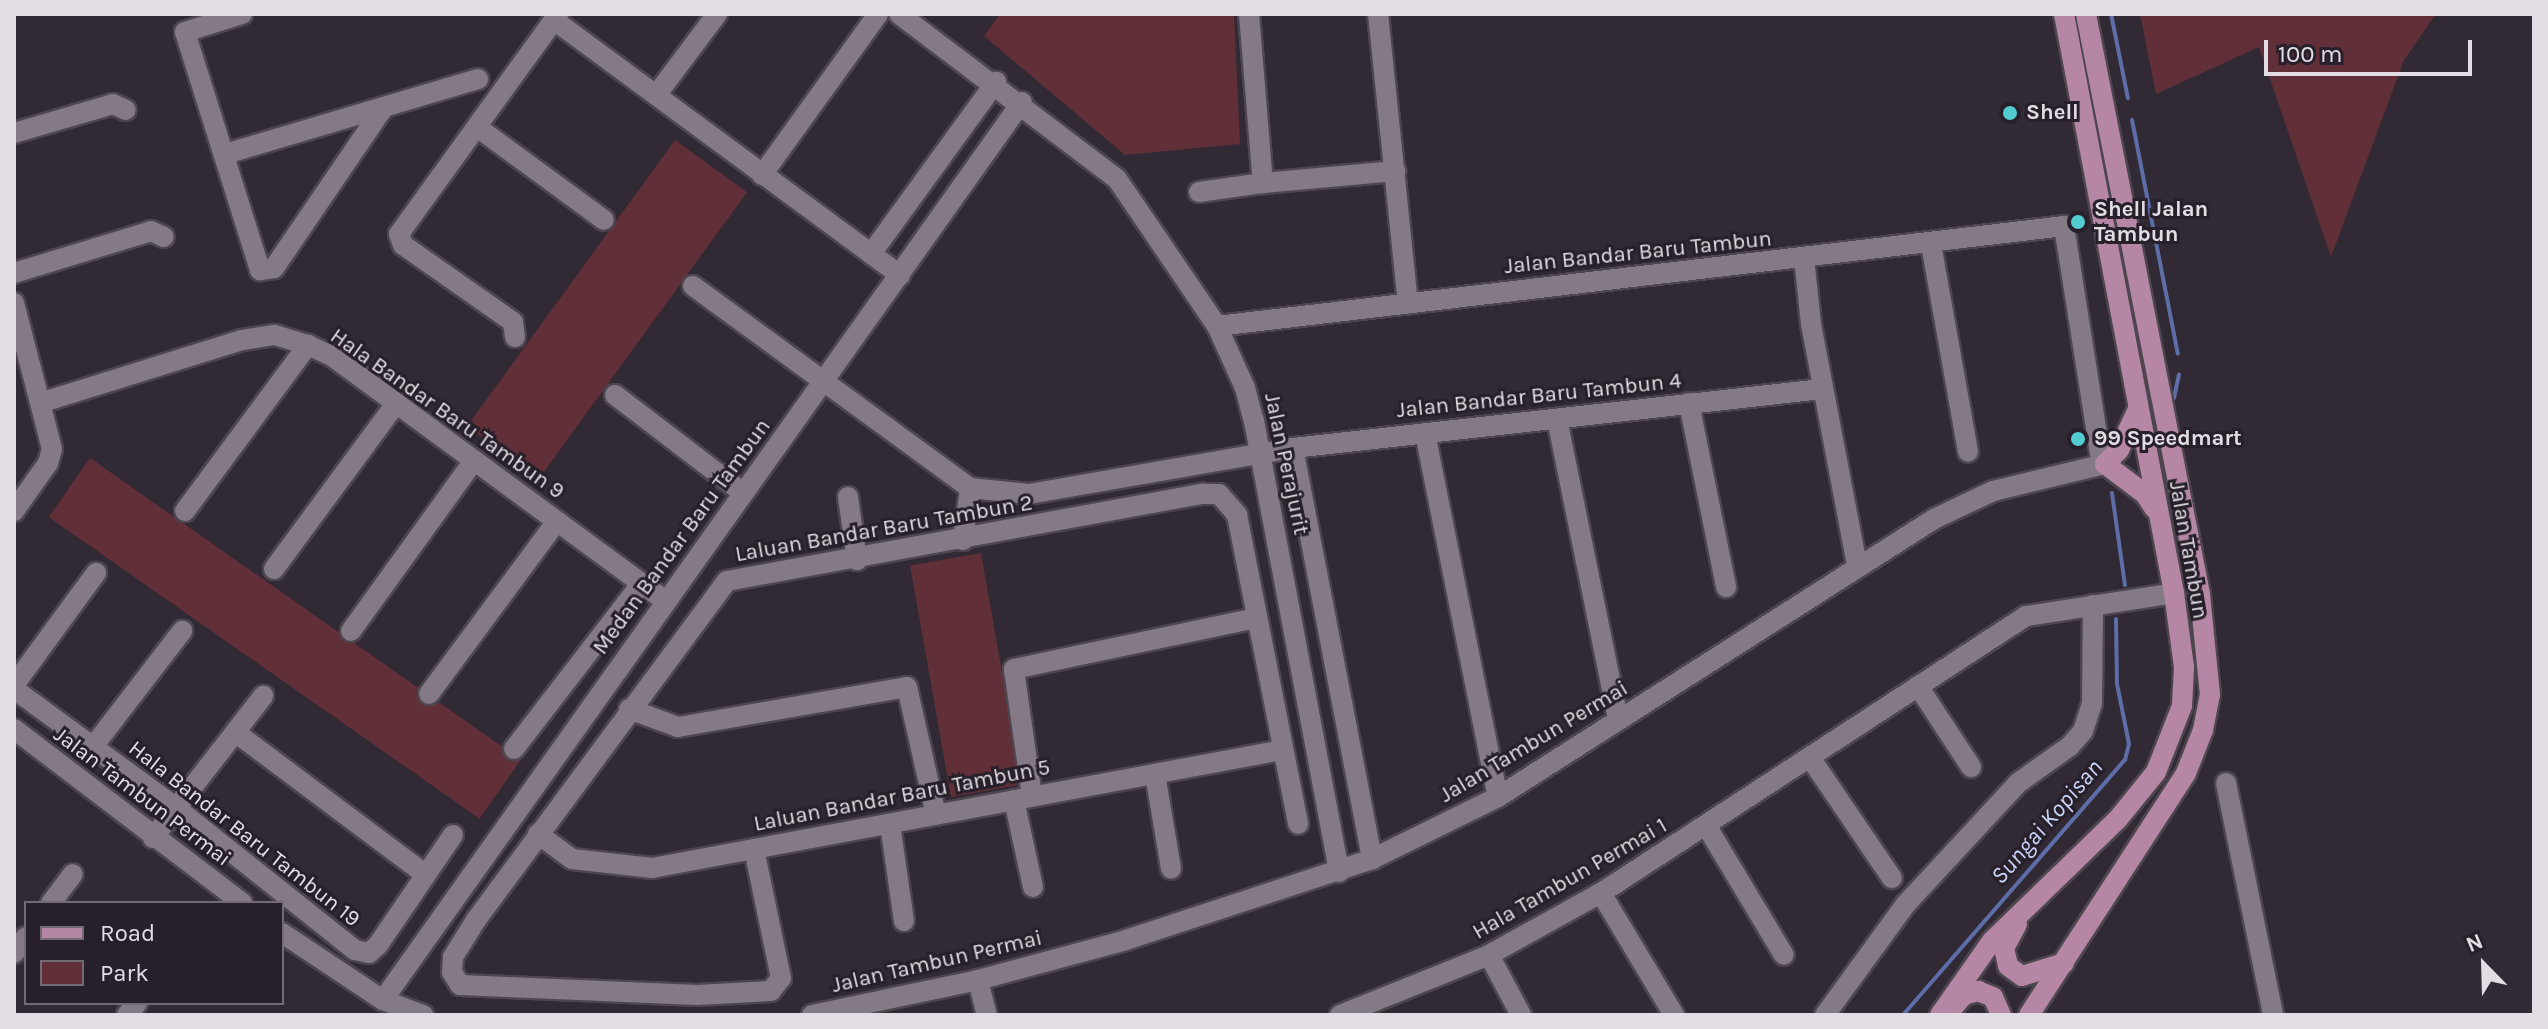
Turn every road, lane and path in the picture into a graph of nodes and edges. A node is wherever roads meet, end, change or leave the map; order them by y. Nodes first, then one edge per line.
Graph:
1 (242, 14) edge
2 (717, 14) edge
3 (878, 14) edge
4 (899, 14) edge
5 (1249, 14) edge
6 (1378, 14) edge
7 (2064, 14) edge
8 (2086, 14) edge
9 (556, 17) edge
10 (478, 79) dead end
11 (996, 82) junction
12 (657, 94) junction
13 (1022, 102) junction
14 (384, 107) junction
15 (126, 110) dead end
16 (477, 127) junction
17 (14, 133) edge
18 (225, 154) junction
19 (1395, 171) junction
20 (762, 175) junction
21 (1263, 183) junction
22 (1199, 192) dead end
23 (604, 220) dead end
24 (164, 237) dead end
25 (1931, 244) junction
26 (871, 254) junction
27 (1804, 258) junction
28 (14, 273) edge
29 (900, 275) junction
30 (693, 286) dead end
31 (14, 303) edge
32 (1408, 303) junction
33 (1217, 326) junction
34 (515, 337) dead end
35 (308, 345) junction
36 (825, 379) junction
37 (1822, 389) junction
38 (615, 395) dead end
39 (43, 402) junction
40 (1689, 403) junction
41 (395, 405) junction
42 (2138, 409) junction
43 (1557, 419) junction
44 (1425, 433) junction
45 (1293, 448) junction
46 (1968, 452) dead end
47 (1261, 453) junction
48 (473, 462) junction
49 (2104, 464) junction
50 (970, 488) junction
51 (743, 493) junction
52 (848, 497) dead end
53 (14, 511) edge
54 (185, 511) dead end
55 (2157, 511) junction
56 (557, 521) junction
57 (963, 540) junction
58 (857, 560) junction
59 (1857, 566) junction
60 (274, 569) dead end
61 (96, 573) dead end
62 (641, 584) junction
63 (1726, 587) dead end
64 (2174, 593) junction
65 (665, 601) junction
66 (2093, 605) junction
67 (1255, 618) junction
68 (182, 631) dead end
69 (351, 631) dead end
70 (1918, 686) junction
71 (14, 687) edge
72 (429, 694) dead end
73 (263, 696) dead end
74 (629, 709) junction
75 (1618, 720) junction
76 (235, 732) junction
77 (17, 736) edge
78 (92, 748) junction
79 (514, 749) dead end
80 (1282, 750) junction
81 (1811, 759) junction
82 (1971, 767) dead end
83 (1155, 774) junction
84 (2226, 783) dead end
85 (1498, 797) junction
86 (1023, 798) junction
87 (175, 807) junction
88 (936, 815) junction
89 (890, 824) junction
90 (1298, 824) dead end
91 (1707, 827) junction
92 (538, 834) junction
93 (453, 835) dead end
94 (153, 838) junction
95 (754, 849) junction
96 (1372, 859) junction
97 (1171, 869) dead end
98 (1339, 872) junction
99 (73, 874) dead end
100 (425, 874) junction
101 (1892, 878) dead end
102 (1033, 887) dead end
103 (1601, 893) junction
104 (53, 901) edge
105 (239, 901) edge
106 (2024, 911) junction
107 (904, 921) dead end
108 (284, 934) edge
109 (1489, 955) junction
110 (1784, 955) dead end
111 (2064, 963) junction
112 (978, 980) junction
113 (383, 1000) junction
114 (1363, 1012) edge
115 (423, 1015) edge
116 (812, 1015) edge
117 (987, 1015) edge
118 (1340, 1015) edge
119 (1521, 1015) edge
120 (1674, 1015) edge
121 (1825, 1015) edge
122 (1940, 1015) edge
123 (1946, 1015) edge
124 (2001, 1015) edge
125 (2029, 1015) edge
126 (2273, 1015) edge

1 - 18 street
2 - 12 street
3 - 20 street
4 - 11 street, Jalan Perajurit
5 - 21 street
6 - 19 street
7 - 42 main road, Jalan Tambun
8 - 111 main road, Jalan Tambun
9 - 12 street
9 - 16 street
10 - 14 street
11 - 13 street, Jalan Perajurit
11 - 26 street
12 - 20 street
13 - 29 street, Medan Bandar Baru Tambun
13 - 33 street, Jalan Perajurit
14 - 18 street
14 - 18 street
15 - 17 street
16 - 23 street
16 - 34 street
19 - 21 street
19 - 32 street
20 - 26 street
21 - 22 street
24 - 28 street
25 - 27 street, Jalan Bandar Baru Tambun
25 - 46 street
25 - 49 street, Jalan Bandar Baru Tambun
26 - 29 street
27 - 32 street, Jalan Bandar Baru Tambun
27 - 37 street
29 - 36 street, Medan Bandar Baru Tambun
30 - 36 street
31 - 39 street
32 - 33 street, Jalan Bandar Baru Tambun
33 - 47 street, Jalan Perajurit
35 - 39 street, Hala Bandar Baru Tambun 9
35 - 41 street, Hala Bandar Baru Tambun 9
35 - 54 street
36 - 50 street
36 - 51 street, Medan Bandar Baru Tambun
37 - 40 street, Jalan Bandar Baru Tambun 4
37 - 59 street
38 - 51 street
39 - 53 street
40 - 43 street, Jalan Bandar Baru Tambun 4
40 - 63 street
41 - 48 street, Hala Bandar Baru Tambun 9
41 - 60 street
42 - 49 main road
42 - 55 main road, Jalan Tambun
43 - 44 street, Jalan Bandar Baru Tambun 4
43 - 75 street
44 - 45 street, Jalan Bandar Baru Tambun 4
44 - 85 street
45 - 47 street, Jalan Bandar Baru Tambun 4
45 - 96 street
47 - 50 street, Jalan Bandar Baru Tambun 4
47 - 98 street, Jalan Perajurit
48 - 56 street, Hala Bandar Baru Tambun 9
48 - 69 street
49 - 55 main road
49 - 59 street, Jalan Tambun Permai
50 - 57 street
51 - 65 street, Medan Bandar Baru Tambun
52 - 58 street
55 - 64 main road, Jalan Tambun
56 - 62 street, Hala Bandar Baru Tambun 9
56 - 72 street
57 - 58 street, Laluan Bandar Baru Tambun 2
57 - 67 street, Laluan Bandar Baru Tambun 2
58 - 74 street, Laluan Bandar Baru Tambun 2
59 - 75 street, Jalan Tambun Permai
61 - 71 street
62 - 65 street, Hala Bandar Baru Tambun 9
62 - 79 street
64 - 66 street, Hala Tambun Permai 1
64 - 106 main road, Jalan Tambun
65 - 113 street, Medan Bandar Baru Tambun
66 - 70 street, Hala Tambun Permai 1
66 - 121 street
67 - 80 street
67 - 86 street
68 - 78 street
70 - 81 street, Hala Tambun Permai 1
70 - 82 street
71 - 78 street, Hala Bandar Baru Tambun 19
73 - 76 street
74 - 88 street
74 - 92 street, Laluan Bandar Baru Tambun 2
75 - 85 street, Jalan Tambun Permai
76 - 87 street
76 - 100 street
77 - 94 street, Jalan Tambun Permai
78 - 87 street, Hala Bandar Baru Tambun 19
80 - 83 street, Laluan Bandar Baru Tambun 5
80 - 90 street
81 - 91 street, Hala Tambun Permai 1
81 - 101 street
83 - 86 street, Laluan Bandar Baru Tambun 5
83 - 97 street
84 - 126 street
85 - 96 street, Jalan Tambun Permai
86 - 88 street, Laluan Bandar Baru Tambun 5
86 - 102 street
87 - 94 street
87 - 100 street, Hala Bandar Baru Tambun 19
88 - 89 street, Laluan Bandar Baru Tambun 5
89 - 95 street, Laluan Bandar Baru Tambun 5
89 - 107 street
91 - 103 street, Hala Tambun Permai 1
91 - 110 street
92 - 95 street, Laluan Bandar Baru Tambun 5
92 - 95 street, Laluan Bandar Baru Tambun 2
93 - 100 street, Hala Bandar Baru Tambun 19
94 - 105 street, Jalan Tambun Permai
96 - 98 street, Jalan Tambun Permai
98 - 112 street, Jalan Tambun Permai
99 - 104 street
103 - 109 street, Hala Tambun Permai 1
103 - 120 street
106 - 111 main road
106 - 122 main road, Jalan Tambun
108 - 113 street
109 - 114 street, Hala Tambun Permai 1
109 - 119 street
111 - 125 main road, Jalan Tambun
112 - 116 street, Jalan Tambun Permai
112 - 117 street
113 - 115 street
114 - 118 street, Hala Tambun Permai 1
123 - 124 main road

